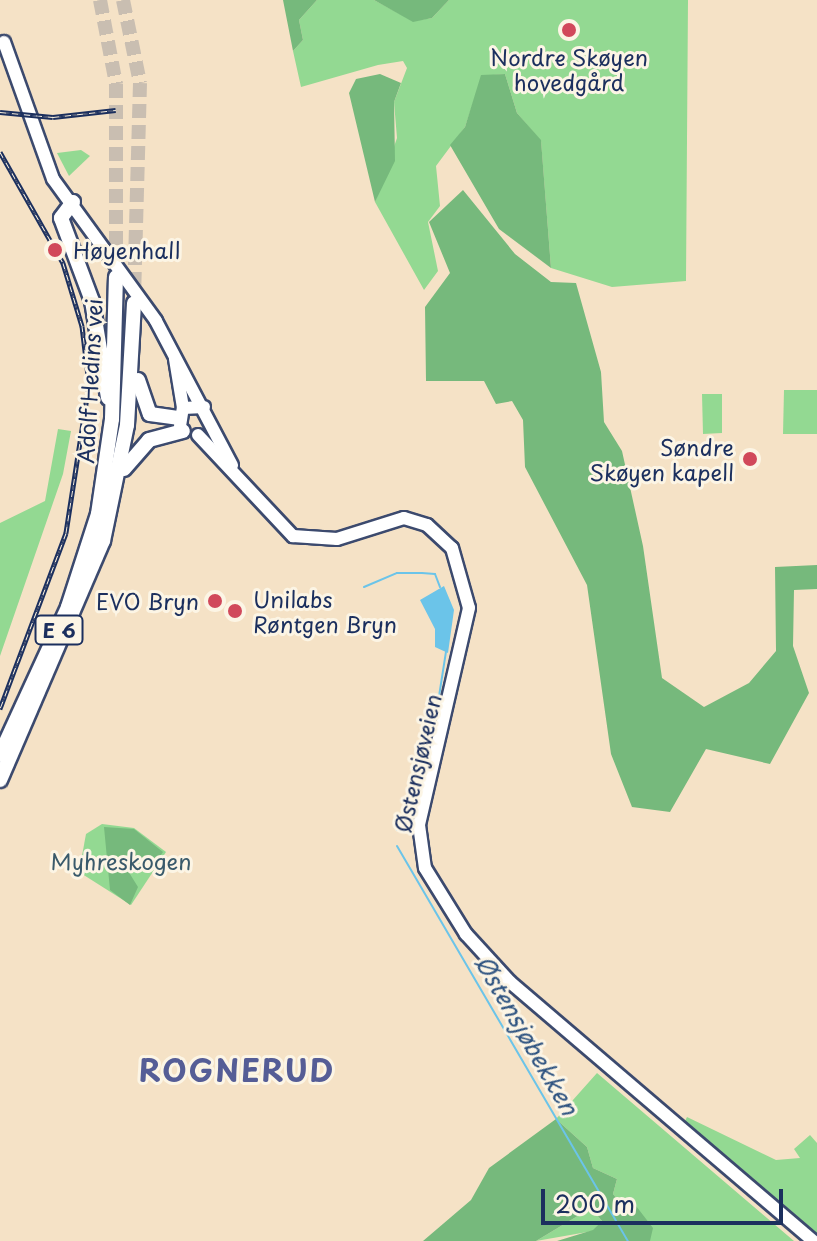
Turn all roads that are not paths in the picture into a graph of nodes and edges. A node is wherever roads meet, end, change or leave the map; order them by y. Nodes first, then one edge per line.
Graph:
1 (1, 41) edge
2 (0, 57) edge
3 (11, 71) junction
4 (73, 202) junction
5 (116, 277) tunnel mouth
6 (134, 303) tunnel mouth
7 (134, 320) junction
8 (174, 356) junction
9 (207, 413) junction
10 (112, 419) junction
11 (186, 423) junction
12 (233, 468) junction
13 (120, 476) junction
14 (0, 755) edge
15 (0, 780) edge
16 (808, 1240) edge

1 - 3 main road, Østensjøveien
2 - 3 main road, Østensjøveien
3 - 4 main road, Østensjøveien
4 - 8 main road, Østensjøveien
4 - 10 highway, E 6
5 - 10 highway, Adolf Hedins vei / E 6
6 - 7 highway, Adolf Hedins vei / E 6
7 - 11 highway, E 6
7 - 13 highway, Adolf Hedins vei / E 6
8 - 9 main road, Østensjøveien
8 - 11 main road, Østensjøveien
9 - 11 main road
9 - 11 main road
9 - 12 main road, Østensjøveien
10 - 14 highway, Adolf Hedins vei / E 6
11 - 12 main road, Østensjøveien
11 - 13 highway, E 6
12 - 16 main road, Østensjøveien
13 - 15 highway, Adolf Hedins vei / E 6

